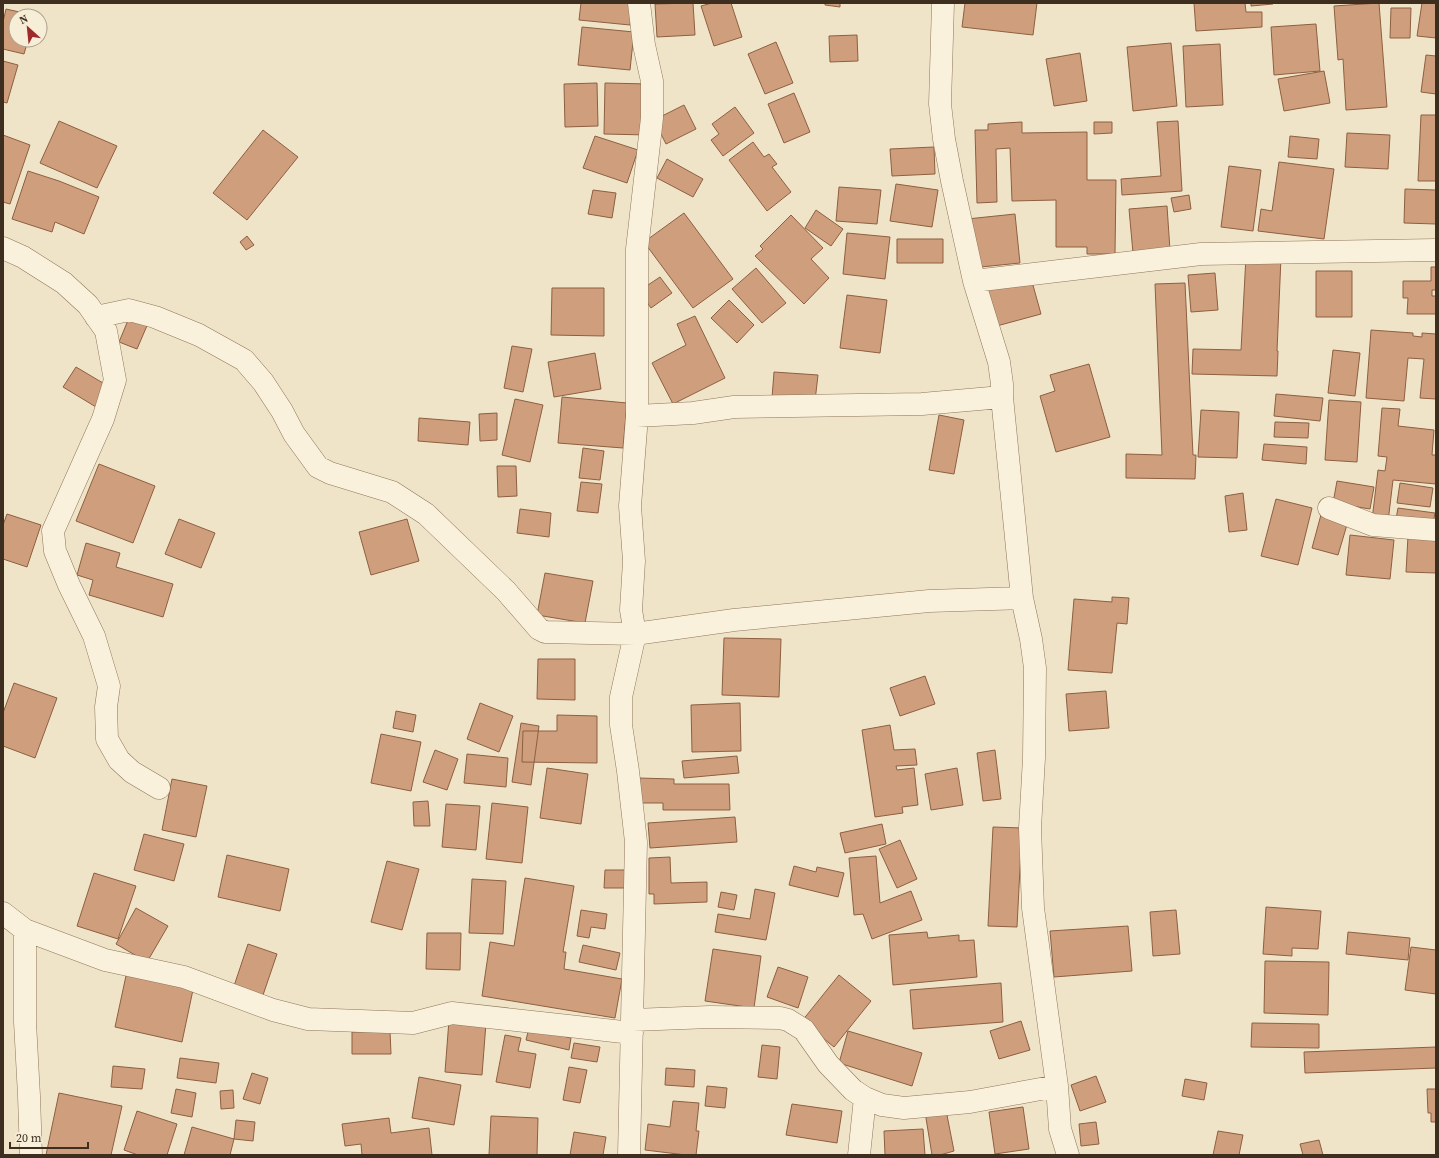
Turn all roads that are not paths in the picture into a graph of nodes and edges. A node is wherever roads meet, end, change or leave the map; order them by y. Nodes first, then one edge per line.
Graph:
1 (639, 3) edge
2 (943, 3) edge
3 (3, 248) edge
4 (1436, 250) edge
5 (974, 281) junction
6 (96, 316) junction
7 (1002, 397) junction
8 (637, 416) junction
9 (1329, 508) dead end
10 (1436, 530) edge
11 (1022, 598) junction
12 (634, 634) junction
13 (159, 788) dead end
14 (3, 913) edge
15 (25, 930) junction
16 (633, 1026) junction
17 (1057, 1086) junction
18 (865, 1098) junction
19 (31, 1155) edge
20 (629, 1155) edge
21 (859, 1155) edge
22 (1068, 1155) edge

1 - 8 street
2 - 5 street
3 - 6 street
4 - 5 street
5 - 7 street
6 - 12 street
6 - 13 street
7 - 8 street
7 - 11 street
8 - 12 street
9 - 10 street
11 - 12 street
11 - 17 street
12 - 16 street
14 - 15 street
15 - 16 street
15 - 19 street
16 - 18 street
16 - 20 street
17 - 18 street
17 - 22 street
18 - 21 street

